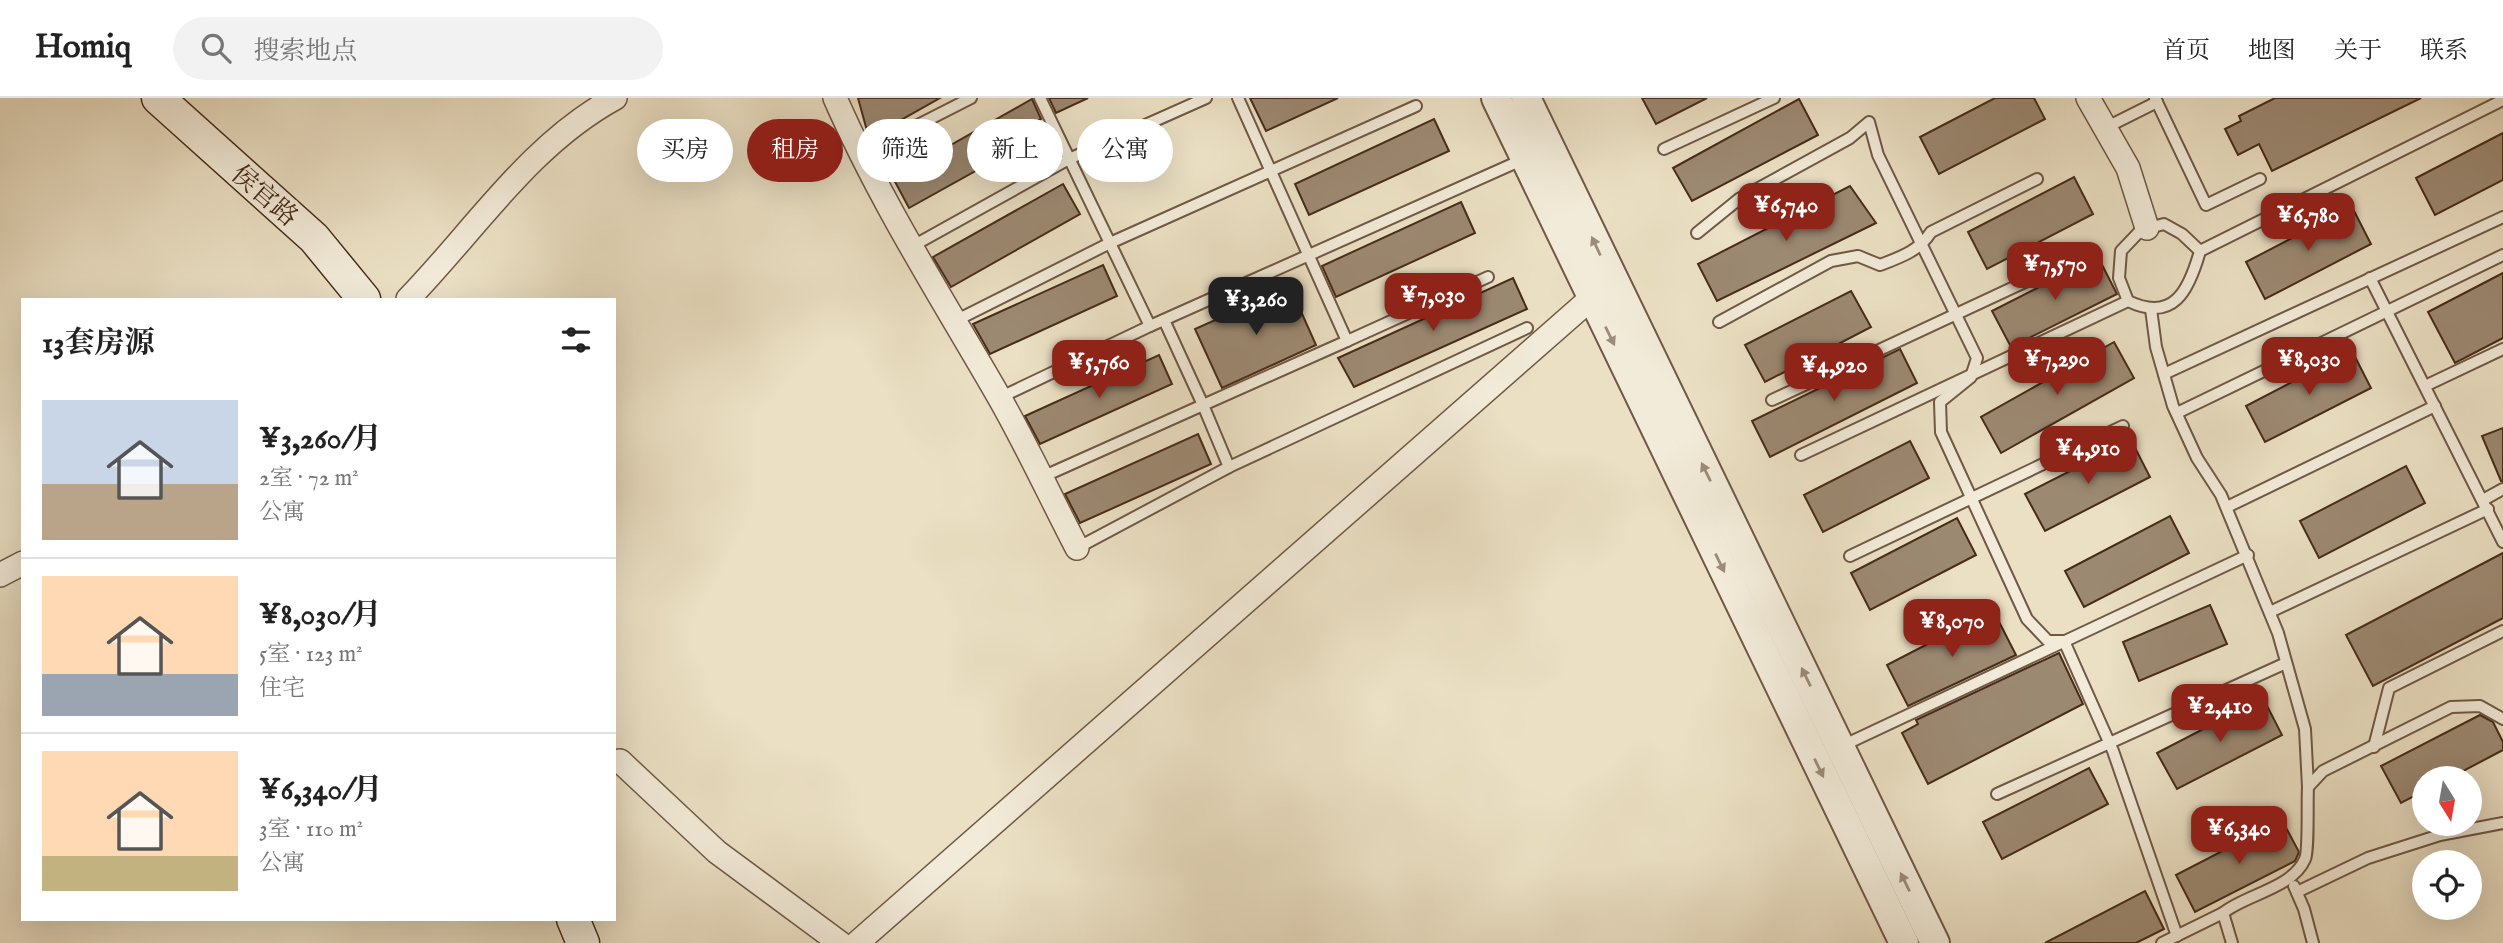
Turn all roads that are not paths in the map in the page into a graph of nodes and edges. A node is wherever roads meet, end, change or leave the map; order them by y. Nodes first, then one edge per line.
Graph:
1 (158, 98) edge
2 (187, 98) edge
3 (615, 98) edge
4 (835, 98) edge
5 (971, 98) edge
6 (1040, 98) edge
7 (1206, 98) edge
8 (1238, 98) edge
9 (1496, 98) edge
10 (1526, 98) edge
11 (1774, 98) edge
12 (2088, 98) edge
13 (2156, 100) edge
14 (2503, 100) edge
15 (1416, 106) dead end
16 (930, 119) edge
17 (2105, 128) junction
18 (857, 148) edge
19 (1664, 149) dead end
20 (1537, 153) junction
21 (1069, 159) junction
22 (1270, 170) junction
23 (2260, 178) dead end
24 (2037, 179) dead end
25 (875, 182) edge
26 (2503, 217) edge
27 (2147, 228) junction
28 (1697, 233) dead end
29 (1110, 243) junction
30 (1922, 246) junction
31 (911, 247) junction
32 (2200, 251) junction
33 (2503, 255) edge
34 (1309, 257) junction
35 (2074, 259) dead end
36 (1489, 277) dead end
37 (2370, 278) junction
38 (1602, 289) junction
39 (363, 298) edge
40 (384, 298) edge
41 (409, 298) edge
42 (2128, 301) junction
43 (2151, 309) junction
44 (2387, 311) junction
45 (1956, 314) junction
46 (1164, 320) junction
47 (1719, 322) dead end
48 (952, 323) junction
49 (1150, 326) junction
50 (1527, 328) dead end
51 (1347, 341) junction
52 (2503, 349) edge
53 (2164, 373) junction
54 (1972, 374) junction
55 (2425, 386) junction
56 (999, 398) junction
57 (1772, 400) dead end
58 (1203, 405) junction
59 (2435, 406) junction
60 (2177, 413) junction
61 (2123, 426) dead end
62 (1801, 455) dead end
63 (1229, 467) junction
64 (1040, 478) junction
65 (2503, 489) edge
66 (1972, 498) junction
67 (2485, 504) junction
68 (2227, 507) junction
69 (2503, 542) edge
70 (1077, 548) joint
71 (2248, 555) junction
72 (1850, 556) dead end
73 (21, 564) edge
74 (0, 575) edge
75 (2270, 612) junction
76 (2503, 631) edge
77 (2064, 641) junction
78 (2286, 663) junction
79 (2503, 719) edge
80 (2109, 743) junction
81 (1840, 747) junction
82 (2374, 747) junction
83 (620, 761) dead end
84 (2308, 787) junction
85 (1997, 794) dead end
86 (2503, 823) edge
87 (2290, 878) junction
88 (2297, 892) junction
89 (2223, 913) junction
90 (553, 921) edge
91 (574, 921) edge
92 (2176, 936) junction
93 (562, 943) edge
94 (583, 943) edge
95 (841, 943) edge
96 (857, 943) edge
97 (1903, 943) edge
98 (1935, 943) edge
99 (2162, 943) edge
100 (2232, 943) edge
101 (2313, 943) edge

1 - 39 main road, 侯官路
2 - 40 main road, 侯官路
3 - 41 street
4 - 18 street
5 - 16 lane
6 - 21 lane
7 - 21 lane
8 - 22 lane
9 - 20 street
10 - 20 street
11 - 19 lane
12 - 17 street
13 - 17 lane
13 - 23 lane
14 - 32 lane
15 - 22 lane
17 - 27 street
20 - 34 lane
20 - 38 street
21 - 29 lane
21 - 31 lane
22 - 29 lane
22 - 34 lane
24 - 30 lane
25 - 31 street
26 - 37 lane
27 - 32 lane
27 - 42 lane
28 - 30 lane
29 - 48 lane
29 - 49 lane
30 - 45 lane
30 - 47 lane
31 - 48 street
32 - 43 lane
33 - 44 lane
34 - 46 lane
34 - 51 lane
35 - 45 lane
36 - 51 lane
37 - 44 lane
37 - 53 lane
81 -> 38 street
38 - 96 street
38 -> 97 street
42 - 43 lane
42 - 54 lane
43 - 53 lane
44 - 55 lane
44 - 60 lane
45 - 54 lane
45 - 57 lane
46 - 49 lane
46 - 58 lane
48 - 56 street
49 - 56 lane
50 - 63 lane
51 - 58 lane
52 - 55 lane
53 - 60 lane
54 - 62 lane
54 - 66 lane
55 - 59 lane
56 - 64 street
58 - 63 lane
58 - 64 lane
59 - 67 lane
59 - 68 lane
60 - 68 lane
61 - 66 lane
63 - 70 lane
64 - 70 street
65 - 67 lane
66 - 72 lane
66 - 77 lane
67 - 69 lane
67 - 75 lane
68 - 71 lane
71 - 75 lane
71 - 77 lane
73 - 74 street
75 - 78 lane
76 - 82 lane
77 - 80 lane
77 - 81 lane
78 - 80 lane
78 - 84 lane
79 - 82 lane
80 - 85 lane
80 - 92 lane
98 -> 81 street
82 - 84 lane
83 - 95 street
84 - 87 lane
86 - 88 lane
87 - 88 lane
87 - 89 lane
88 - 101 lane
89 - 92 lane
89 - 100 lane
90 - 93 main road
91 - 94 main road
92 - 99 lane

